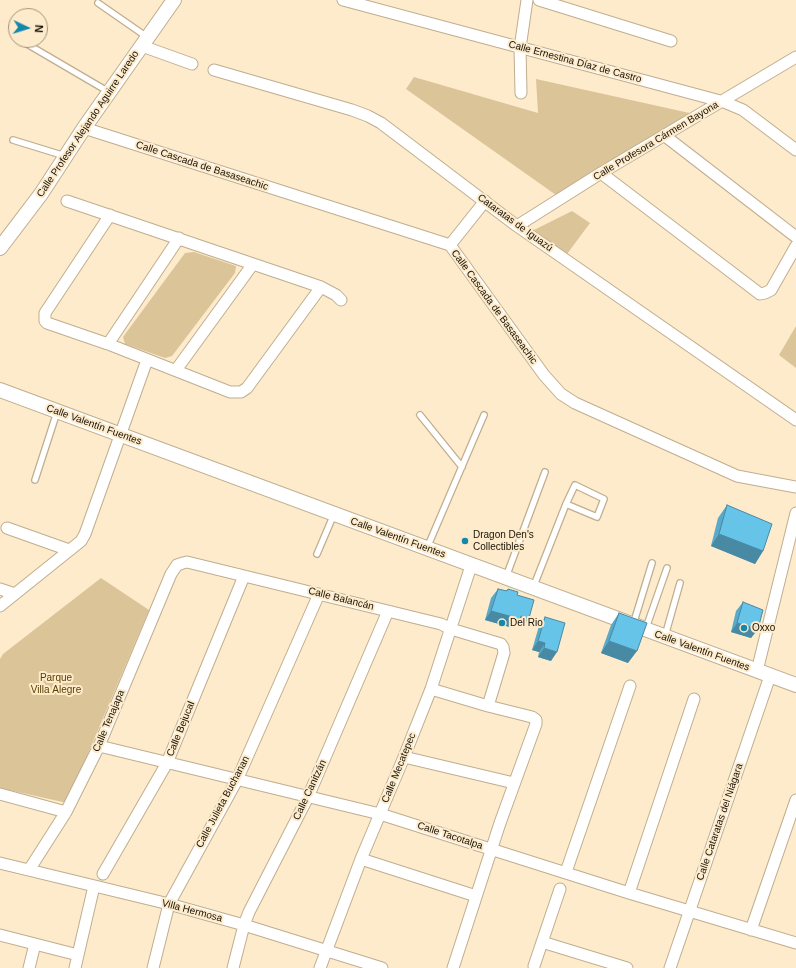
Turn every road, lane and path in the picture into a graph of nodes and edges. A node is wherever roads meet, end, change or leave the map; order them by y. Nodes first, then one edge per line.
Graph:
1 (174, 0) edge
2 (343, 0) edge
3 (527, 0) edge
4 (539, 0) edge
5 (98, 3) dead end
6 (671, 41) dead end
7 (145, 42) junction
8 (34, 48) edge
9 (520, 48) junction
10 (795, 60) edge
11 (192, 64) dead end
12 (214, 70) dead end
13 (109, 92) junction
14 (521, 93) dead end
15 (724, 102) junction
16 (84, 128) junction
17 (665, 136) junction
18 (13, 140) dead end
19 (796, 150) edge
20 (65, 156) junction
21 (601, 173) junction
22 (67, 201) dead end
23 (485, 201) junction
24 (110, 215) junction
25 (517, 226) junction
26 (796, 237) edge
27 (179, 238) junction
28 (450, 245) junction
29 (796, 246) edge
30 (0, 248) edge
31 (253, 264) junction
32 (321, 287) junction
33 (341, 300) dead end
34 (108, 344) junction
35 (147, 360) junction
36 (176, 370) junction
37 (0, 390) edge
38 (58, 412) junction
39 (420, 415) dead end
40 (484, 415) dead end
41 (796, 420) edge
42 (120, 435) junction
43 (462, 467) junction
44 (545, 472) dead end
45 (35, 480) dead end
46 (796, 487) edge
47 (566, 504) junction
48 (796, 513) edge
49 (334, 514) junction
50 (7, 528) dead end
51 (427, 549) junction
52 (69, 550) junction
53 (316, 554) dead end
54 (652, 563) dead end
55 (177, 565) joint
56 (473, 566) junction
57 (667, 568) dead end
58 (244, 576) junction
59 (506, 578) junction
60 (680, 583) dead end
61 (533, 588) junction
62 (0, 589) edge
63 (16, 594) junction
64 (319, 594) junction
65 (0, 606) edge
66 (388, 611) junction
67 (639, 627) junction
68 (451, 629) junction
69 (665, 637) junction
70 (764, 673) junction
71 (796, 685) edge
72 (630, 686) dead end
73 (431, 689) junction
74 (694, 700) dead end
75 (488, 706) junction
76 (99, 746) junction
77 (404, 757) junction
78 (167, 763) junction
79 (237, 780) junction
80 (514, 783) junction
81 (0, 794) edge
82 (308, 797) junction
83 (796, 800) edge
84 (66, 812) junction
85 (380, 814) junction
86 (492, 850) junction
87 (360, 859) junction
88 (0, 863) edge
89 (29, 870) junction
90 (566, 872) junction
91 (103, 874) dead end
92 (94, 886) junction
93 (560, 889) dead end
94 (628, 893) junction
95 (476, 896) junction
96 (169, 904) junction
97 (689, 912) junction
98 (244, 925) junction
99 (751, 930) junction
100 (0, 935) edge
101 (542, 942) junction
102 (796, 943) edge
103 (35, 944) junction
104 (326, 951) junction
105 (78, 955) junction
106 (534, 966) dead end
107 (29, 968) edge
108 (75, 968) edge
109 (153, 968) edge
110 (233, 968) edge
111 (320, 968) edge
112 (382, 968) edge
113 (453, 968) edge
114 (627, 968) edge
115 (670, 968) edge

1 - 7 street, Calle Profesor Alejando Aguirre Laredo
2 - 9 street, Calle Ernestina Díaz de Castro
3 - 9 street
4 - 6 street
5 - 7 lane
7 - 11 street
7 - 13 street, Calle Profesor Alejando Aguirre Laredo
8 - 13 lane
9 - 14 street
9 - 15 street, Calle Ernestina Díaz de Castro
10 - 15 street, Calle Profesora Cármen Bayona
12 - 23 street, Cataratas de Iguazú
13 - 16 street, Calle Profesor Alejando Aguirre Laredo
15 - 17 street, Calle Profesora Cármen Bayona
15 - 19 street, Calle Ernestina Díaz de Castro
16 - 20 street, Calle Profesor Alejando Aguirre Laredo
16 - 28 street, Calle Cascada de Basaseachic
17 - 21 street, Calle Profesora Cármen Bayona
17 - 26 street
18 - 20 lane
20 - 30 street, Calle Profesor Alejando Aguirre Laredo
21 - 25 street, Calle Profesora Cármen Bayona
21 - 29 street
22 - 24 street
23 - 25 street, Cataratas de Iguazú
23 - 28 street
24 - 27 street
24 - 34 street
25 - 41 street, Cataratas de Iguazú
27 - 31 street
27 - 34 street
28 - 46 street, Calle Cascada de Basaseachic
31 - 32 street
31 - 36 street
32 - 33 street
32 - 36 street
34 - 35 street
35 - 36 street
35 - 42 street
37 - 38 street, Calle Valentín Fuentes
38 - 42 street, Calle Valentín Fuentes
38 - 45 lane
39 - 43 lane
40 - 43 lane
42 - 49 street, Calle Valentín Fuentes
42 - 52 street
43 - 51 lane
44 - 59 lane
47 - 47 lane
47 - 61 lane
48 - 70 street, Calle Cataratas del Niágara
49 - 51 street, Calle Valentín Fuentes
49 - 53 lane
50 - 52 street
51 - 56 street, Calle Valentín Fuentes
52 - 63 street
54 - 67 lane
55 - 58 street, Calle Balancán
55 - 76 street, Calle Tenajapa
56 - 59 street, Calle Valentín Fuentes
56 - 68 street, Calle Mecatepec
57 - 67 lane
58 - 64 street, Calle Balancán
58 - 78 street, Calle Bejucal
59 - 61 street, Calle Valentín Fuentes
60 - 69 lane
61 - 67 street, Calle Valentín Fuentes
62 - 63 street
63 - 65 street
64 - 66 street, Calle Balancán
64 - 79 street, Calle Julieta Buchanan
66 - 68 street, Calle Balancán
66 - 82 street, Calle Canitzán
67 - 69 street, Calle Valentín Fuentes
68 - 73 street, Calle Mecatepec
68 - 75 street, Calle Balancán
69 - 70 street, Calle Valentín Fuentes
70 - 71 street, Calle Valentín Fuentes
70 - 97 street, Calle Cataratas del Niágara
72 - 90 street
73 - 75 street
73 - 77 street, Calle Mecatepec
74 - 94 street
75 - 80 street
76 - 78 street, Calle Tacotalpa
76 - 84 street, Calle Tenajapa
77 - 80 street
77 - 85 street, Calle Mecatepec
78 - 79 street, Calle Tacotalpa
78 - 91 street, Calle Bejucal
79 - 82 street, Calle Tacotalpa
79 - 96 street, Calle Julieta Buchanan
80 - 86 street
81 - 84 street
82 - 85 street, Calle Tacotalpa
82 - 98 street, Calle Canitzán
83 - 99 street
84 - 89 street, Calle Tenajapa
85 - 86 street, Calle Tacotalpa
85 - 87 street, Calle Mecatepec
86 - 90 street, Calle Tacotalpa
86 - 95 street
87 - 95 street
87 - 104 street, Calle Mecatepec
88 - 89 street, Villa Hermosa
89 - 92 street, Villa Hermosa
90 - 94 street, Calle Tacotalpa
92 - 96 street, Villa Hermosa
92 - 105 street
93 - 101 street
94 - 97 street, Calle Tacotalpa
95 - 113 street
96 - 98 street, Villa Hermosa
96 - 109 street, Calle Julieta Buchanan
97 - 99 street, Calle Tacotalpa
97 - 115 street, Calle Cataratas del Niágara
98 - 104 street, Villa Hermosa
98 - 110 street, Calle Canitzán
99 - 102 street, Calle Tacotalpa
100 - 103 street
101 - 106 street
101 - 114 street
103 - 105 street
103 - 107 street
104 - 111 street, Calle Mecatepec
104 - 112 street, Villa Hermosa
105 - 108 street

